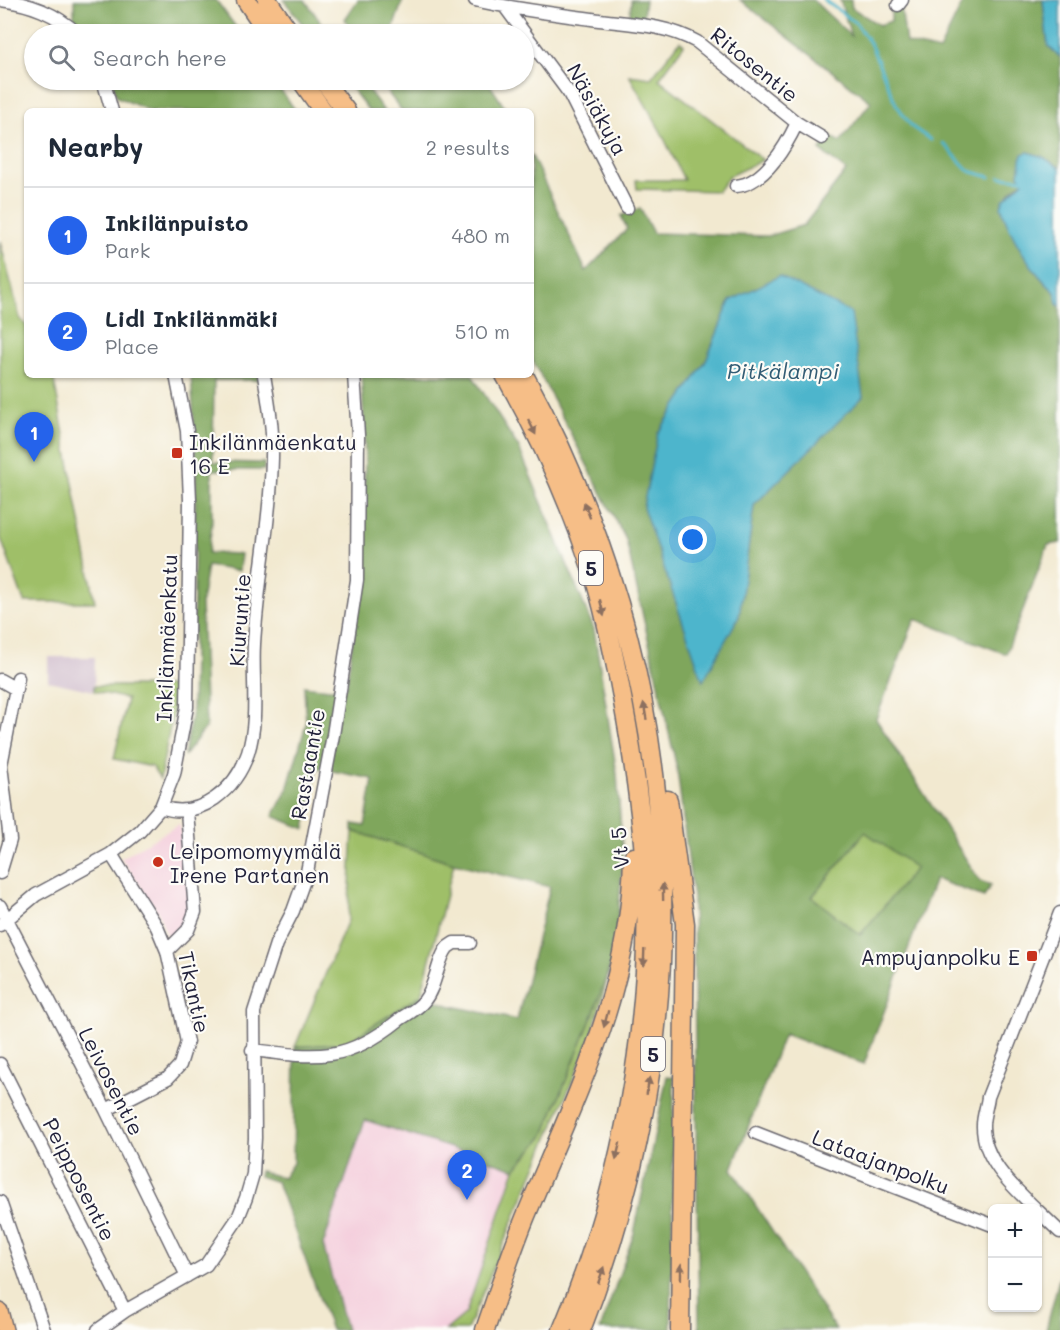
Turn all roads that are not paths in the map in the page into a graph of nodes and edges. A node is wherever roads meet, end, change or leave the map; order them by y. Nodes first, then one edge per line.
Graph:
1 (1, 0) edge
2 (246, 0) edge
3 (267, 0) edge
4 (475, 0) edge
5 (505, 6) junction
6 (64, 24) edge
7 (262, 24) edge
8 (284, 24) edge
9 (518, 24) edge
10 (534, 45) edge
11 (106, 90) edge
12 (308, 90) edge
13 (330, 90) edge
14 (111, 108) edge
15 (321, 108) edge
16 (344, 108) edge
17 (797, 123) junction
18 (822, 138) dead end
19 (736, 186) dead end
20 (627, 208) dead end
21 (177, 378) edge
22 (264, 378) edge
23 (354, 378) edge
24 (506, 378) edge
25 (526, 378) edge
26 (0, 680) edge
27 (655, 768) junction
28 (635, 774) junction
29 (161, 807) junction
30 (186, 811) junction
31 (111, 854) junction
32 (0, 873) edge
33 (0, 906) edge
34 (1060, 913) edge
35 (4, 922) edge
36 (470, 944) dead end
37 (167, 951) junction
38 (252, 1050) junction
39 (0, 1064) edge
40 (106, 1110) junction
41 (756, 1133) dead end
42 (0, 1202) edge
43 (1031, 1204) edge
44 (1042, 1215) edge
45 (524, 1220) junction
46 (988, 1223) edge
47 (1060, 1232) edge
48 (187, 1276) junction
49 (0, 1311) edge
50 (125, 1311) junction
51 (5, 1330) edge
52 (44, 1330) edge
53 (98, 1330) edge
54 (477, 1330) edge
55 (485, 1330) edge
56 (562, 1330) edge
57 (581, 1330) edge
58 (680, 1330) edge

1 - 6 street
2 - 7 highway
3 - 8 highway
4 - 5 street, Ritosentie
5 - 9 street, Näsiäkuja
5 - 17 street, Ritosentie
10 - 20 street, Näsiäkuja
11 - 14 street
12 - 15 highway
13 - 16 highway
17 - 18 street, Ritosentie
17 - 19 street, Ritosentie
21 - 29 street, Inkilänmäenkatu
22 - 30 street, Kiuruntie
23 - 38 street, Rastaantie
24 -> 28 highway, Vt 5 / 5
27 -> 25 highway, Vt 5 / 5
26 - 32 street
57 -> 27 highway, Vt 5 / 5
58 -> 27 highway
28 -> 45 highway
28 -> 56 highway, Vt 5 / 5
29 - 30 street
29 - 31 street, Inkilänmäenkatu
30 - 37 street
31 - 35 street, Inkilänmäenkatu
31 - 37 street, Tikantie
33 - 35 street, Leivosentie
34 - 43 street
35 - 40 street, Leivosentie
36 - 38 street
37 - 40 street, Tikantie
38 - 48 street, Rastaantie
39 - 50 street, Peipposentie
40 - 48 street, Leivosentie
41 - 46 street, Lataajanpolku
42 - 52 street
44 - 47 street
45 - 54 highway
45 - 55 highway
48 - 50 street, Rastaantie
49 - 51 main road
50 - 53 street, Rastaantie

